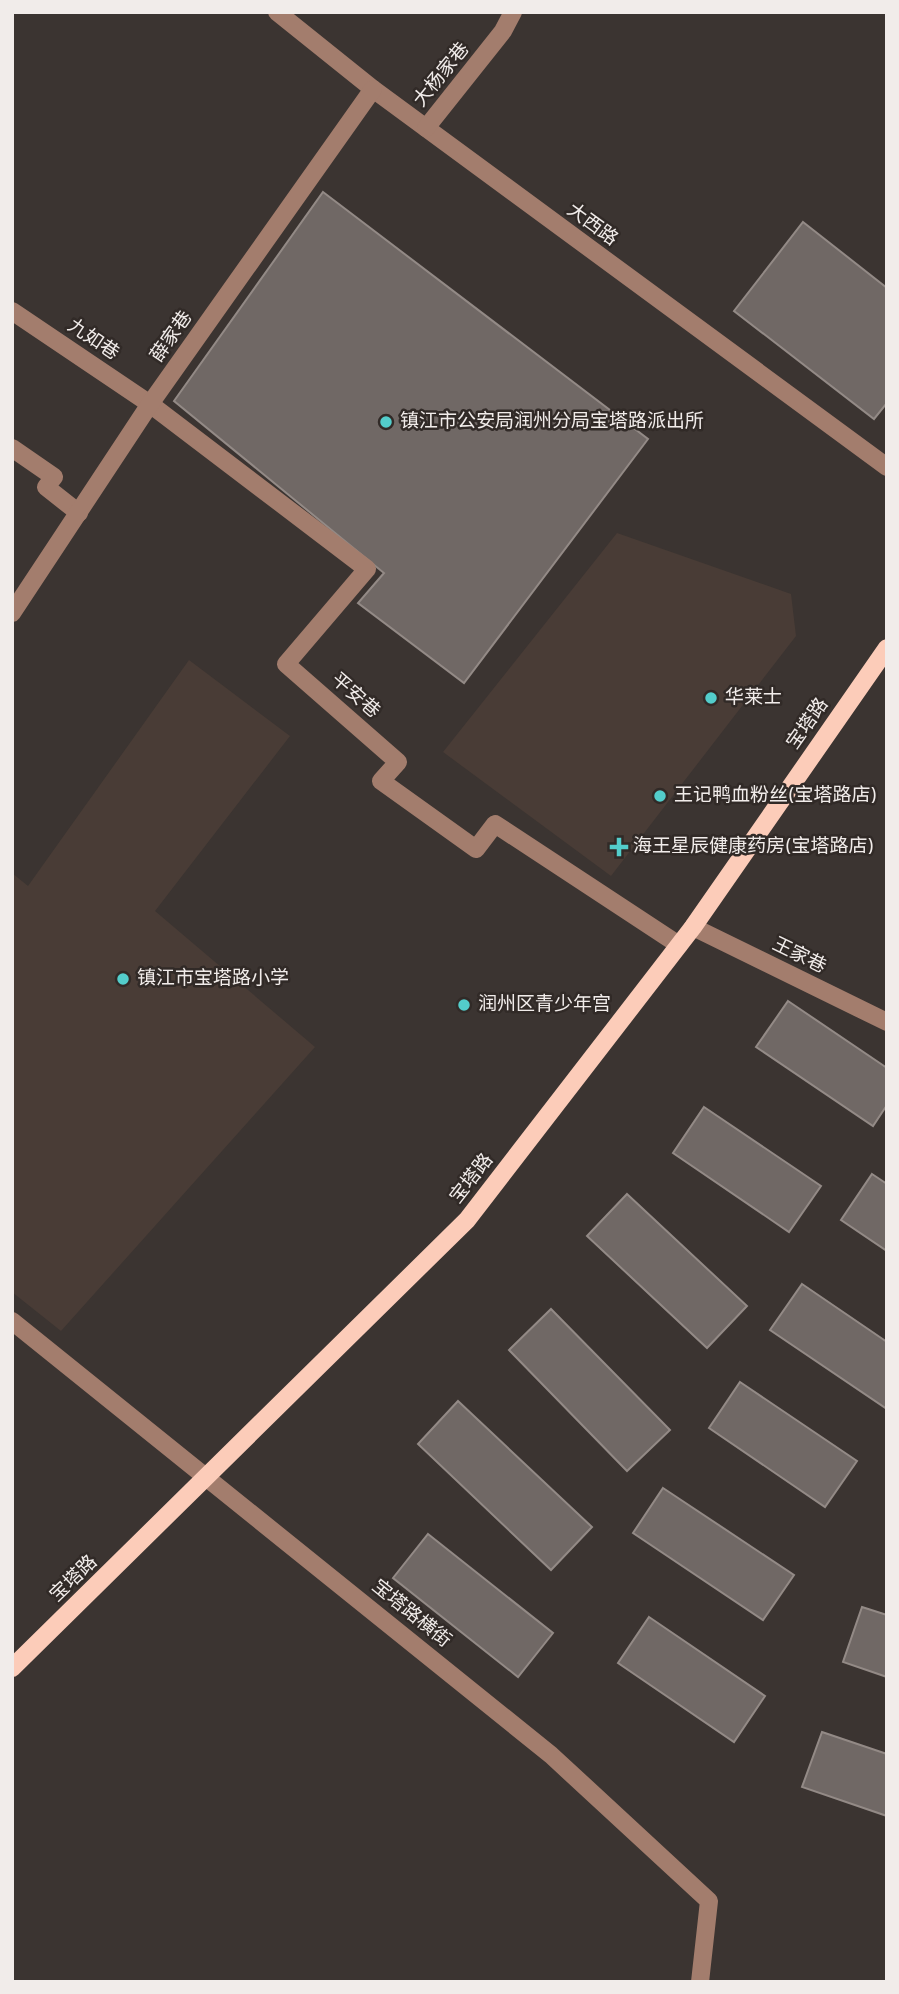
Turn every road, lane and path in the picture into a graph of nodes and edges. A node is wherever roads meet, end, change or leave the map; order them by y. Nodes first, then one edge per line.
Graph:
1 (277, 12) edge
2 (513, 12) edge
3 (373, 89) junction
4 (426, 128) junction
5 (12, 311) edge
6 (150, 404) junction
7 (12, 448) edge
8 (887, 467) edge
9 (79, 513) junction
10 (12, 613) edge
11 (887, 648) edge
12 (693, 927) junction
13 (679, 945) junction
14 (887, 1022) edge
15 (12, 1321) edge
16 (209, 1477) junction
17 (12, 1668) edge
18 (700, 1982) edge

1 - 3 street, 大西路
2 - 4 street, 大杨家巷
3 - 4 street, 大西路
3 - 6 street, 薛家巷
4 - 8 street, 大西路
5 - 6 street, 九如巷
6 - 9 street, 薛家巷
6 - 13 street, 平安巷
7 - 9 street
9 - 10 street, 薛家巷
11 - 12 main road, 宝塔路
12 - 13 main road, 宝塔路
12 - 14 street, 王家巷
13 - 16 main road, 宝塔路
15 - 16 street, 宝塔路横街
16 - 17 main road, 宝塔路
16 - 18 street, 宝塔路横街

